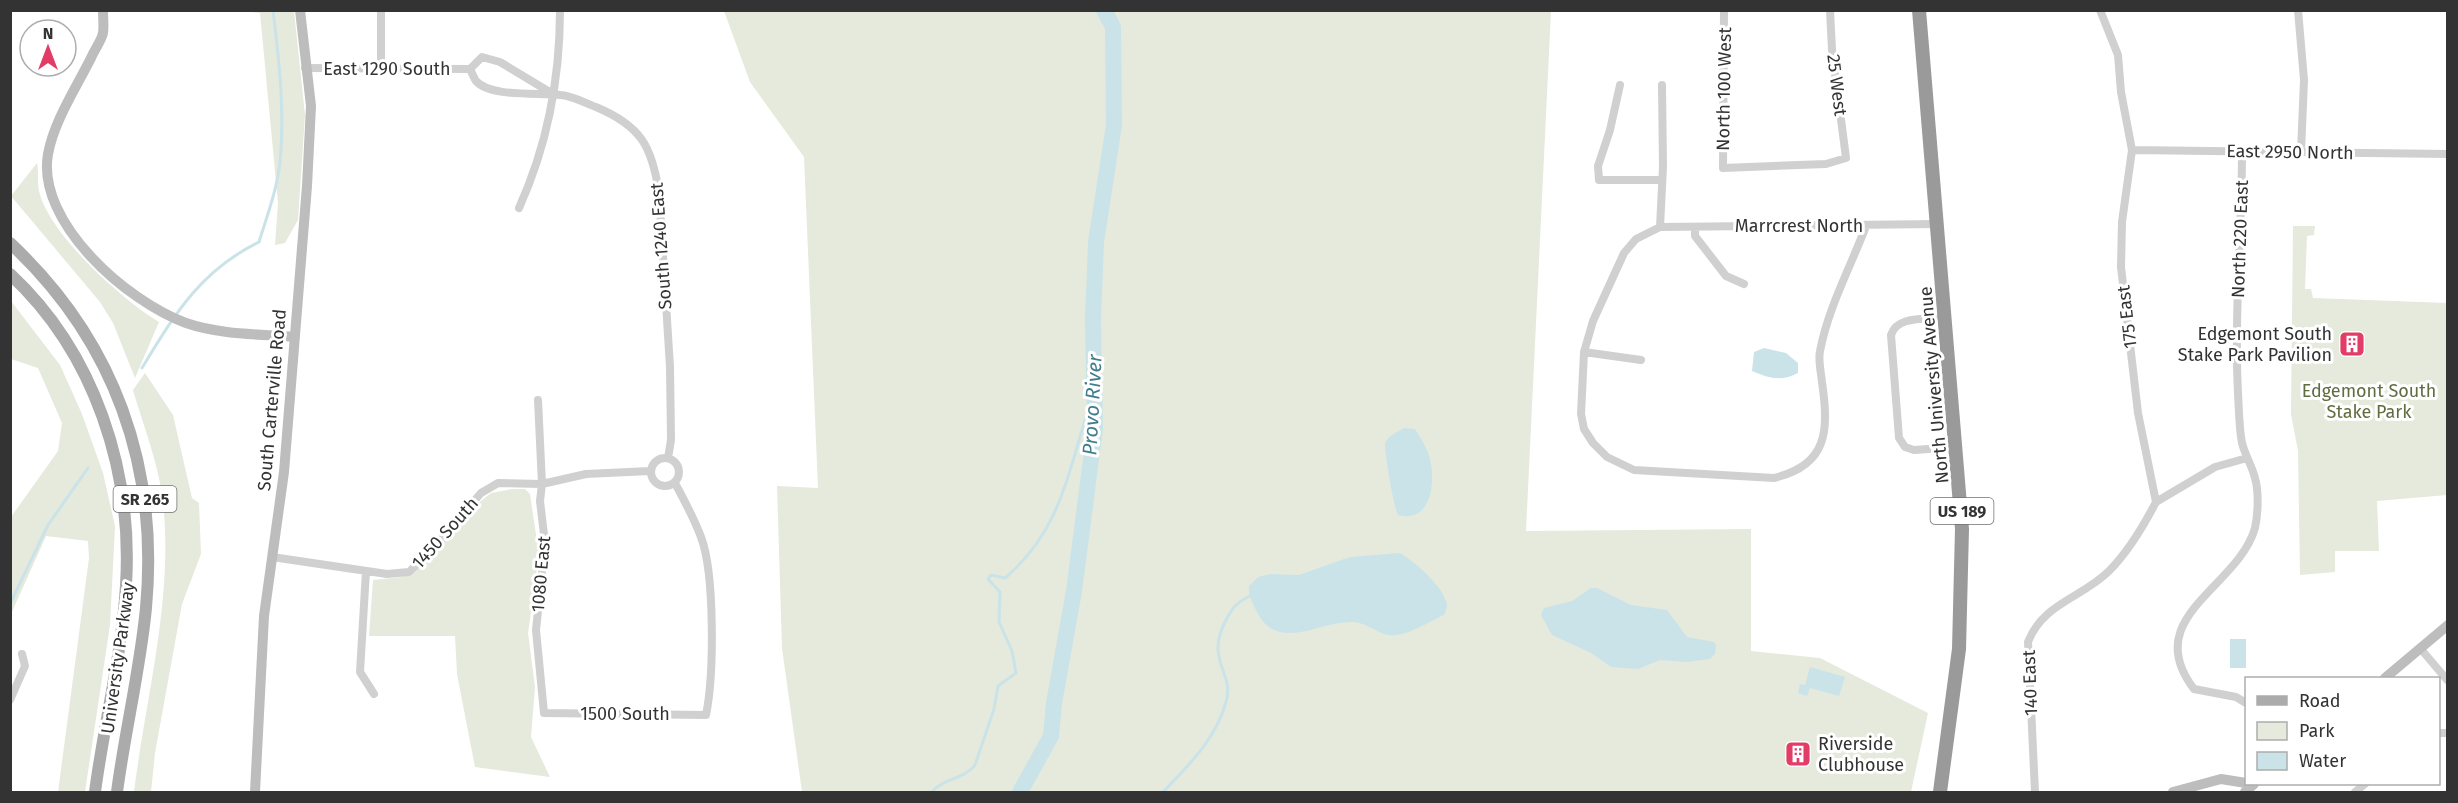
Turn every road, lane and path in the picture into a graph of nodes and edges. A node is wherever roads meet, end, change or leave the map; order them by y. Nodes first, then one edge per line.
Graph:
1 (103, 10) edge
2 (300, 10) edge
3 (381, 10) edge
4 (560, 10) edge
5 (1724, 10) edge
6 (1830, 10) edge
7 (1919, 10) edge
8 (2100, 10) edge
9 (2298, 10) edge
10 (305, 68) junction
11 (381, 68) junction
12 (470, 69) junction
13 (1620, 85) dead end
14 (1662, 85) dead end
15 (553, 94) junction
16 (2132, 150) junction
17 (2242, 151) junction
18 (2301, 152) junction
19 (2448, 154) edge
20 (1846, 158) joint
21 (1661, 180) junction
22 (519, 208) dead end
23 (1939, 224) junction
24 (1866, 226) junction
25 (1660, 227) junction
26 (1695, 227) junction
27 (10, 243) edge
28 (10, 274) edge
29 (1744, 284) dead end
30 (1947, 317) junction
31 (295, 337) junction
32 (1584, 352) junction
33 (1641, 360) dead end
34 (538, 400) dead end
35 (1957, 447) junction
36 (668, 458) junction
37 (2247, 458) junction
38 (650, 471) junction
39 (675, 483) junction
40 (542, 484) junction
41 (2156, 502) junction
42 (272, 557) junction
43 (366, 571) junction
44 (2448, 625) edge
45 (2420, 648) junction
46 (22, 654) dead end
47 (2386, 677) edge
48 (2448, 681) edge
49 (374, 694) dead end
50 (10, 700) edge
51 (2245, 701) edge
52 (544, 713) joint
53 (2245, 784) edge
54 (94, 792) edge
55 (117, 792) edge
56 (255, 792) edge
57 (1940, 792) edge
58 (2035, 792) edge
59 (2173, 792) edge

1 - 31 street
2 - 10 street, South Carterville Road
3 - 11 street
4 - 15 street
5 - 20 street, North 100 West
6 - 20 street, 25 West
7 - 23 highway, North University Avenue / US 189
8 - 16 street, 175 East
9 - 18 street
10 - 11 street, East 1290 South
10 - 31 street, South Carterville Road
11 - 12 street, East 1290 South
12 - 15 street, East 1290 South
12 - 15 street, East 1290 South
13 - 21 street
14 - 21 street
15 - 22 street
15 - 36 street, South 1240 East
16 - 17 street, East 2950 North
16 - 41 street, 175 East
17 - 18 street, East 2950 North
17 - 37 street, North 220 East
18 - 19 street, East 2950 North
21 - 25 street
23 - 24 street, Marrcrest North
23 - 30 highway, North University Avenue / US 189
24 - 26 street, Marrcrest North
24 - 32 street
25 - 26 street, Marrcrest North
25 - 32 street
26 - 29 street
27 - 55 main road, University Parkway / SR 265
28 - 54 main road, University Parkway / SR 265
30 - 35 highway, North University Avenue / US 189
30 - 35 street
31 - 42 street, South Carterville Road
32 - 33 street
34 - 40 street, 1080 East
35 - 57 highway, North University Avenue / US 189
36 - 38 street
36 - 39 street
37 - 41 street
37 - 51 street, North 220 East
38 - 39 street
38 - 40 street, 1450 South
39 - 52 street, 1500 South
40 - 43 street, 1450 South
40 - 52 street, 1080 East
41 - 58 street, 140 East
42 - 43 street, 1450 South
42 - 56 street, South Carterville Road
43 - 49 street
44 - 45 street
45 - 47 street
45 - 48 street
46 - 50 street
53 - 59 street

